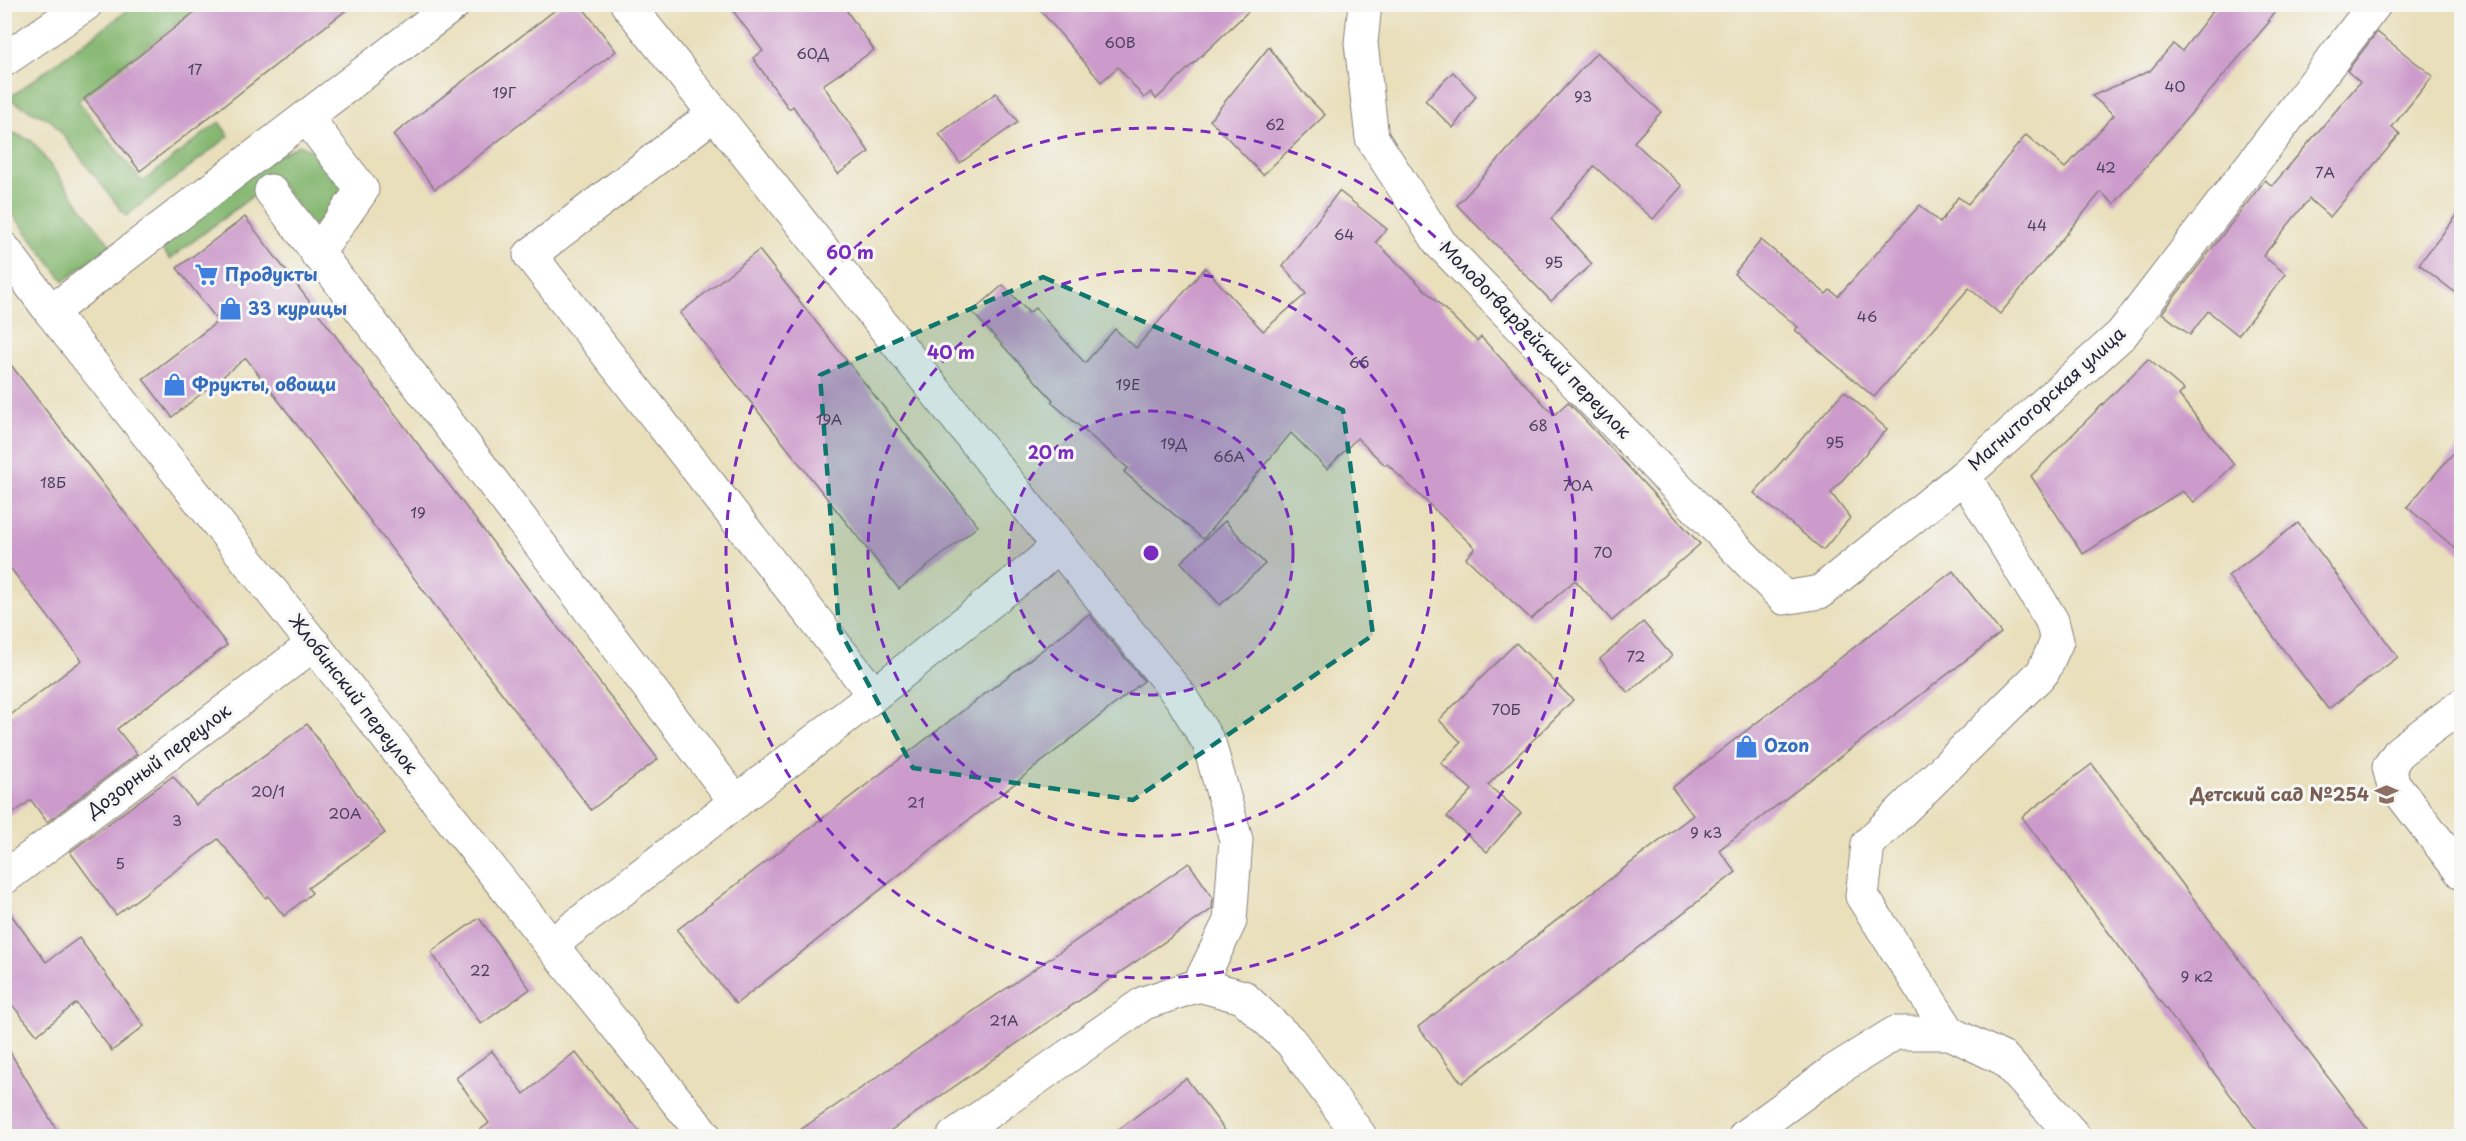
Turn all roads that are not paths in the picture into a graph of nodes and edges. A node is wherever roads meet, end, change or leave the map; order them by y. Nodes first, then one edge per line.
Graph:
1 (86, 4) edge
2 (454, 4) edge
3 (627, 4) edge
4 (1365, 4) edge
5 (2375, 4) edge
6 (4, 60) edge
7 (714, 114) junction
8 (307, 118) junction
9 (271, 191) dead end
10 (4, 249) edge
11 (317, 254) junction
12 (51, 312) junction
13 (1964, 476) junction
14 (1058, 545) junction
15 (1784, 598) joint
16 (314, 644) junction
17 (874, 695) junction
18 (2462, 705) edge
19 (736, 802) junction
20 (2462, 873) edge
21 (4, 878) edge
22 (551, 945) junction
23 (1199, 985) junction
24 (1950, 1033) junction
25 (705, 1137) edge
26 (954, 1137) edge
27 (1360, 1137) edge
28 (1745, 1137) edge
29 (2074, 1137) edge

1 - 6 street
2 - 8 street
3 - 7 street
4 - 15 street, Молодогвардейский переулок
5 - 13 street, Магнитогорская улица
7 - 14 street
7 - 17 street
8 - 11 street
8 - 12 street
9 - 11 street
10 - 12 street, Жлобинский переулок
11 - 19 street
12 - 16 street, Жлобинский переулок
13 - 15 street, Магнитогорская улица
13 - 24 street
14 - 17 street
14 - 23 street
16 - 21 street, Дозорный переулок
16 - 22 street, Жлобинский переулок
17 - 19 street
18 - 20 street
19 - 22 street
22 - 25 street, Жлобинский переулок
23 - 26 street
23 - 27 street
24 - 28 street
24 - 29 street

